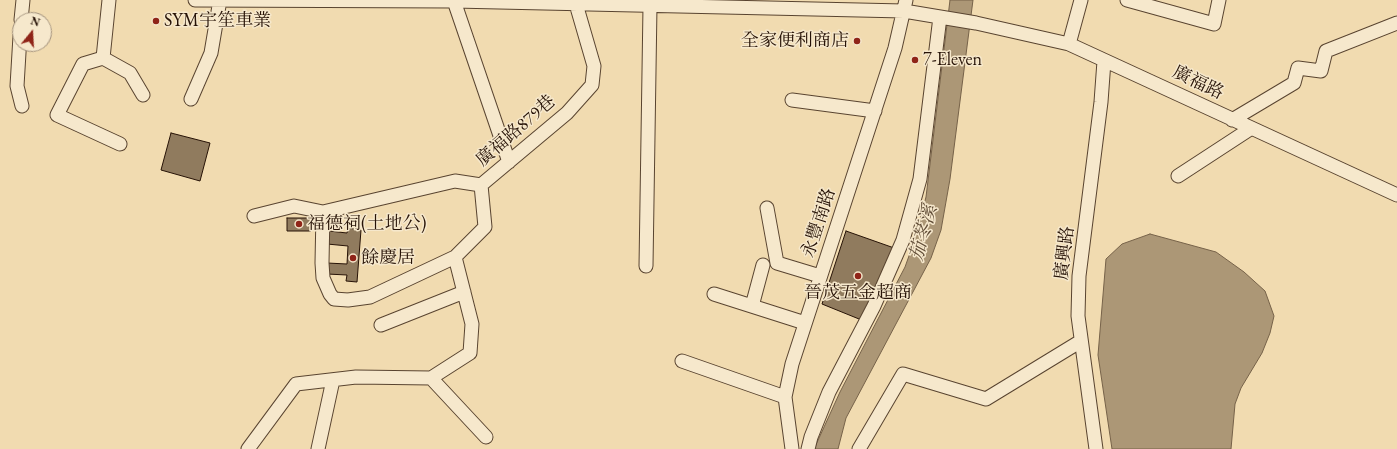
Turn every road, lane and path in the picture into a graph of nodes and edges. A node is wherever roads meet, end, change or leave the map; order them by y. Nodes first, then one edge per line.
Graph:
1 (22, 0) edge
2 (109, 0) edge
3 (195, 0) edge
4 (220, 0) edge
5 (1081, 0) edge
6 (1127, 0) edge
7 (1219, 0) edge
8 (454, 1) edge
9 (576, 4) junction
10 (650, 6) junction
11 (905, 6) edge
12 (21, 12) edge
13 (942, 17) junction
14 (1397, 23) edge
15 (1069, 44) junction
16 (19, 52) edge
17 (103, 58) junction
18 (1104, 61) junction
19 (143, 95) dead end
20 (191, 99) dead end
21 (792, 100) dead end
22 (22, 106) dead end
23 (875, 111) junction
24 (1232, 120) junction
25 (1250, 129) junction
26 (120, 144) dead end
27 (510, 162) junction
28 (1178, 176) dead end
29 (482, 185) junction
30 (1397, 195) edge
31 (768, 208) dead end
32 (323, 212) junction
33 (254, 216) dead end
34 (455, 257) junction
35 (763, 265) dead end
36 (646, 266) dead end
37 (820, 276) junction
38 (464, 292) junction
39 (714, 294) dead end
40 (752, 306) junction
41 (805, 323) junction
42 (380, 325) dead end
43 (1081, 341) junction
44 (682, 361) dead end
45 (431, 378) junction
46 (333, 380) junction
47 (785, 397) junction
48 (486, 437) dead end
49 (791, 448) edge
50 (248, 449) edge
51 (318, 449) edge
52 (808, 449) edge
53 (859, 449) edge
54 (1096, 449) edge

1 - 12 street
2 - 17 street
3 - 4 street
4 - 8 street
4 - 20 street
5 - 15 street
6 - 7 street
8 - 9 street
8 - 27 street
9 - 10 street
9 - 27 street, 廣福路879巷
10 - 11 street
10 - 36 street
11 - 13 street
11 - 23 street, 永豐南路
13 - 15 street, 廣福路
13 - 52 street
14 - 24 street
15 - 18 street, 廣福路
16 - 22 street
17 - 19 street
17 - 26 street
18 - 24 street, 廣福路
18 - 43 street, 廣興路
21 - 23 street
23 - 37 street, 永豐南路
24 - 25 street, 廣福路
25 - 28 street
25 - 30 street, 廣福路
27 - 29 street, 廣福路879巷
29 - 32 street
29 - 34 street, 廣福路879巷
31 - 37 street
32 - 33 street
32 - 34 street, 廣福路879巷
34 - 38 street
35 - 40 street
37 - 41 street, 永豐南路
38 - 42 street
38 - 45 street
39 - 40 street
40 - 41 street
41 - 47 street, 永豐南路
43 - 53 street
43 - 54 street, 廣興路
44 - 47 street
45 - 46 street
45 - 48 street
46 - 50 street
46 - 51 street
47 - 49 street, 永豐南路

